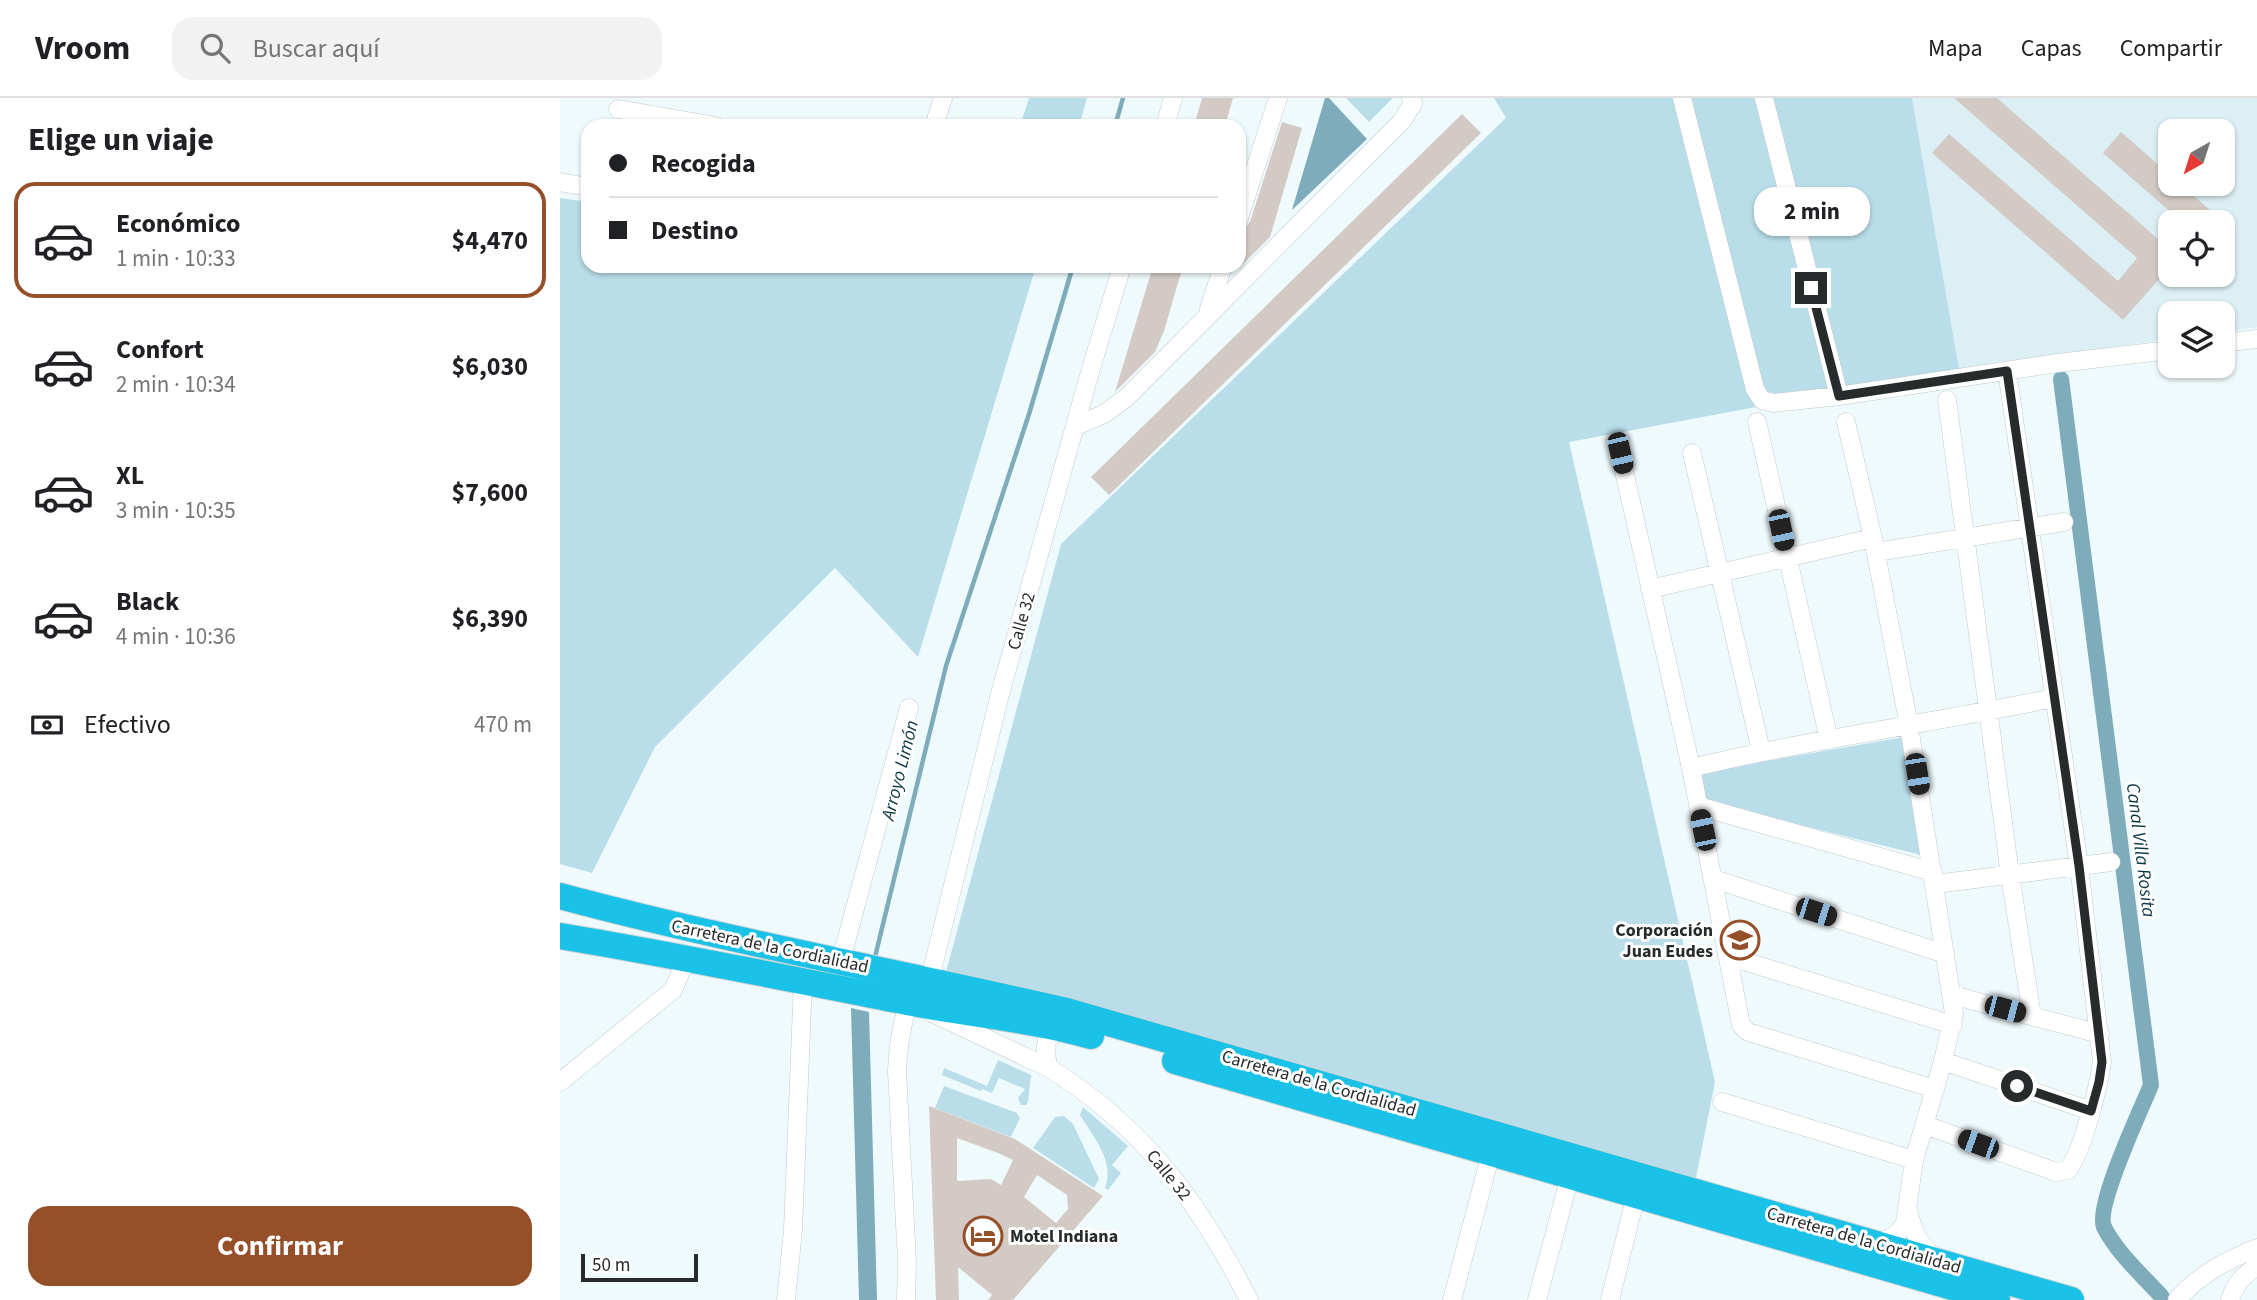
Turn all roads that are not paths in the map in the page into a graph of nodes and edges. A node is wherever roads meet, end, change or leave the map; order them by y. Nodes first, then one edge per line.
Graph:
1 (943, 98) edge
2 (1174, 98) edge
3 (1278, 98) edge
4 (1411, 98) edge
5 (1682, 98) edge
6 (1764, 98) edge
7 (618, 111) edge
8 (670, 119) edge
9 (936, 119) edge
10 (1167, 119) edge
11 (560, 182) edge
12 (581, 186) edge
13 (1246, 196) edge
14 (1120, 273) edge
15 (1221, 273) edge
16 (1208, 313) junction
17 (2257, 339) edge
18 (2235, 342) edge
19 (2158, 352) edge
20 (2007, 371) junction
21 (1839, 396) junction
22 (1947, 400) dead end
23 (1757, 422) dead end
24 (1846, 422) dead end
25 (1076, 426) junction
26 (1620, 453) dead end
27 (1692, 453) dead end
28 (2064, 522) dead end
29 (2030, 527) junction
30 (1966, 538) junction
31 (1875, 545) junction
32 (1787, 557) junction
33 (1720, 574) junction
34 (1650, 589) junction
35 (2054, 698) junction
36 (909, 708) dead end
37 (1989, 712) junction
38 (1909, 726) junction
39 (1829, 740) junction
40 (1761, 751) junction
41 (1691, 768) junction
42 (1698, 806) junction
43 (2111, 862) dead end
44 (2079, 866) junction
45 (2010, 875) junction
46 (1934, 878) junction
47 (1714, 879) junction
48 (560, 896) edge
49 (560, 936) edge
50 (1945, 954) junction
51 (1727, 956) junction
52 (687, 957) junction
53 (841, 960) junction
54 (930, 979) junction
55 (803, 981) junction
56 (1952, 995) junction
57 (900, 1000) junction
58 (2032, 1016) junction
59 (1953, 1025) junction
60 (1064, 1028) junction
61 (2099, 1034) junction
62 (1943, 1061) junction
63 (1049, 1068) junction
64 (560, 1082) edge
65 (1935, 1089) junction
66 (1722, 1102) dead end
67 (2091, 1111) junction
68 (1925, 1125) junction
69 (1490, 1153) junction
70 (1914, 1160) junction
71 (1570, 1176) junction
72 (1636, 1195) junction
73 (1908, 1209) junction
74 (1870, 1242) junction
75 (2257, 1248) edge
76 (1941, 1262) junction
77 (2257, 1266) edge
78 (786, 1300) edge
79 (905, 1300) edge
80 (1249, 1300) edge
81 (1452, 1300) edge
82 (1537, 1300) edge
83 (1610, 1300) edge
84 (1997, 1300) edge
85 (2071, 1300) edge
86 (2177, 1300) edge
87 (2230, 1300) edge

1 - 9 street
2 - 10 street
3 - 13 street
4 - 16 street
5 - 21 street
6 - 21 street
7 - 8 street
11 - 12 street
14 - 25 street, Calle 32
15 - 16 street
16 - 25 street
17 - 18 street
19 - 20 street
20 - 21 street
20 - 29 street
22 - 30 street
23 - 32 street
24 - 31 street
25 - 54 street, Calle 32
26 - 34 street
27 - 33 street
28 - 29 street
29 - 30 street
29 - 35 street
30 - 31 street
30 - 37 street
31 - 32 street
31 - 38 street
32 - 33 street
32 - 39 street
33 - 34 street
33 - 40 street
34 - 41 street
35 - 37 street
35 - 44 street
36 - 53 street
37 - 38 street
37 - 45 street
38 - 39 street
38 - 46 street
39 - 40 street
40 - 41 street
41 - 42 street
42 - 46 street
42 - 47 street
43 - 44 street
44 - 45 street
44 - 61 street
45 - 46 street
45 - 58 street
46 - 50 street
47 - 50 street
47 - 51 street
48 - 53 highway, Carretera de la Cordialidad
49 - 52 highway, Carretera de la Cordialidad
50 - 56 street
51 - 59 street
51 - 65 street
52 - 55 highway, Carretera de la Cordialidad
52 - 64 street
53 - 54 highway, Carretera de la Cordialidad
54 - 74 highway, Carretera de la Cordialidad
55 - 57 highway, Carretera de la Cordialidad
55 - 78 street
56 - 58 street
56 - 59 street
57 - 60 highway, Carretera de la Cordialidad
57 - 63 street, Calle 32
57 - 79 street
58 - 61 street
59 - 62 street
60 - 63 street
60 - 69 highway, Carretera de la Cordialidad
61 - 67 street
62 - 65 street
62 - 67 street
63 - 80 street, Calle 32
65 - 68 street
66 - 70 street
67 - 68 street
68 - 70 street
69 - 71 highway, Carretera de la Cordialidad
69 - 81 street
70 - 73 street
71 - 72 highway, Carretera de la Cordialidad
71 - 82 street
72 - 83 street
72 - 84 highway, Carretera de la Cordialidad
73 - 74 street
73 - 76 street
74 - 76 highway, Carretera de la Cordialidad
75 - 86 street
76 - 85 highway, Carretera de la Cordialidad
77 - 87 street

